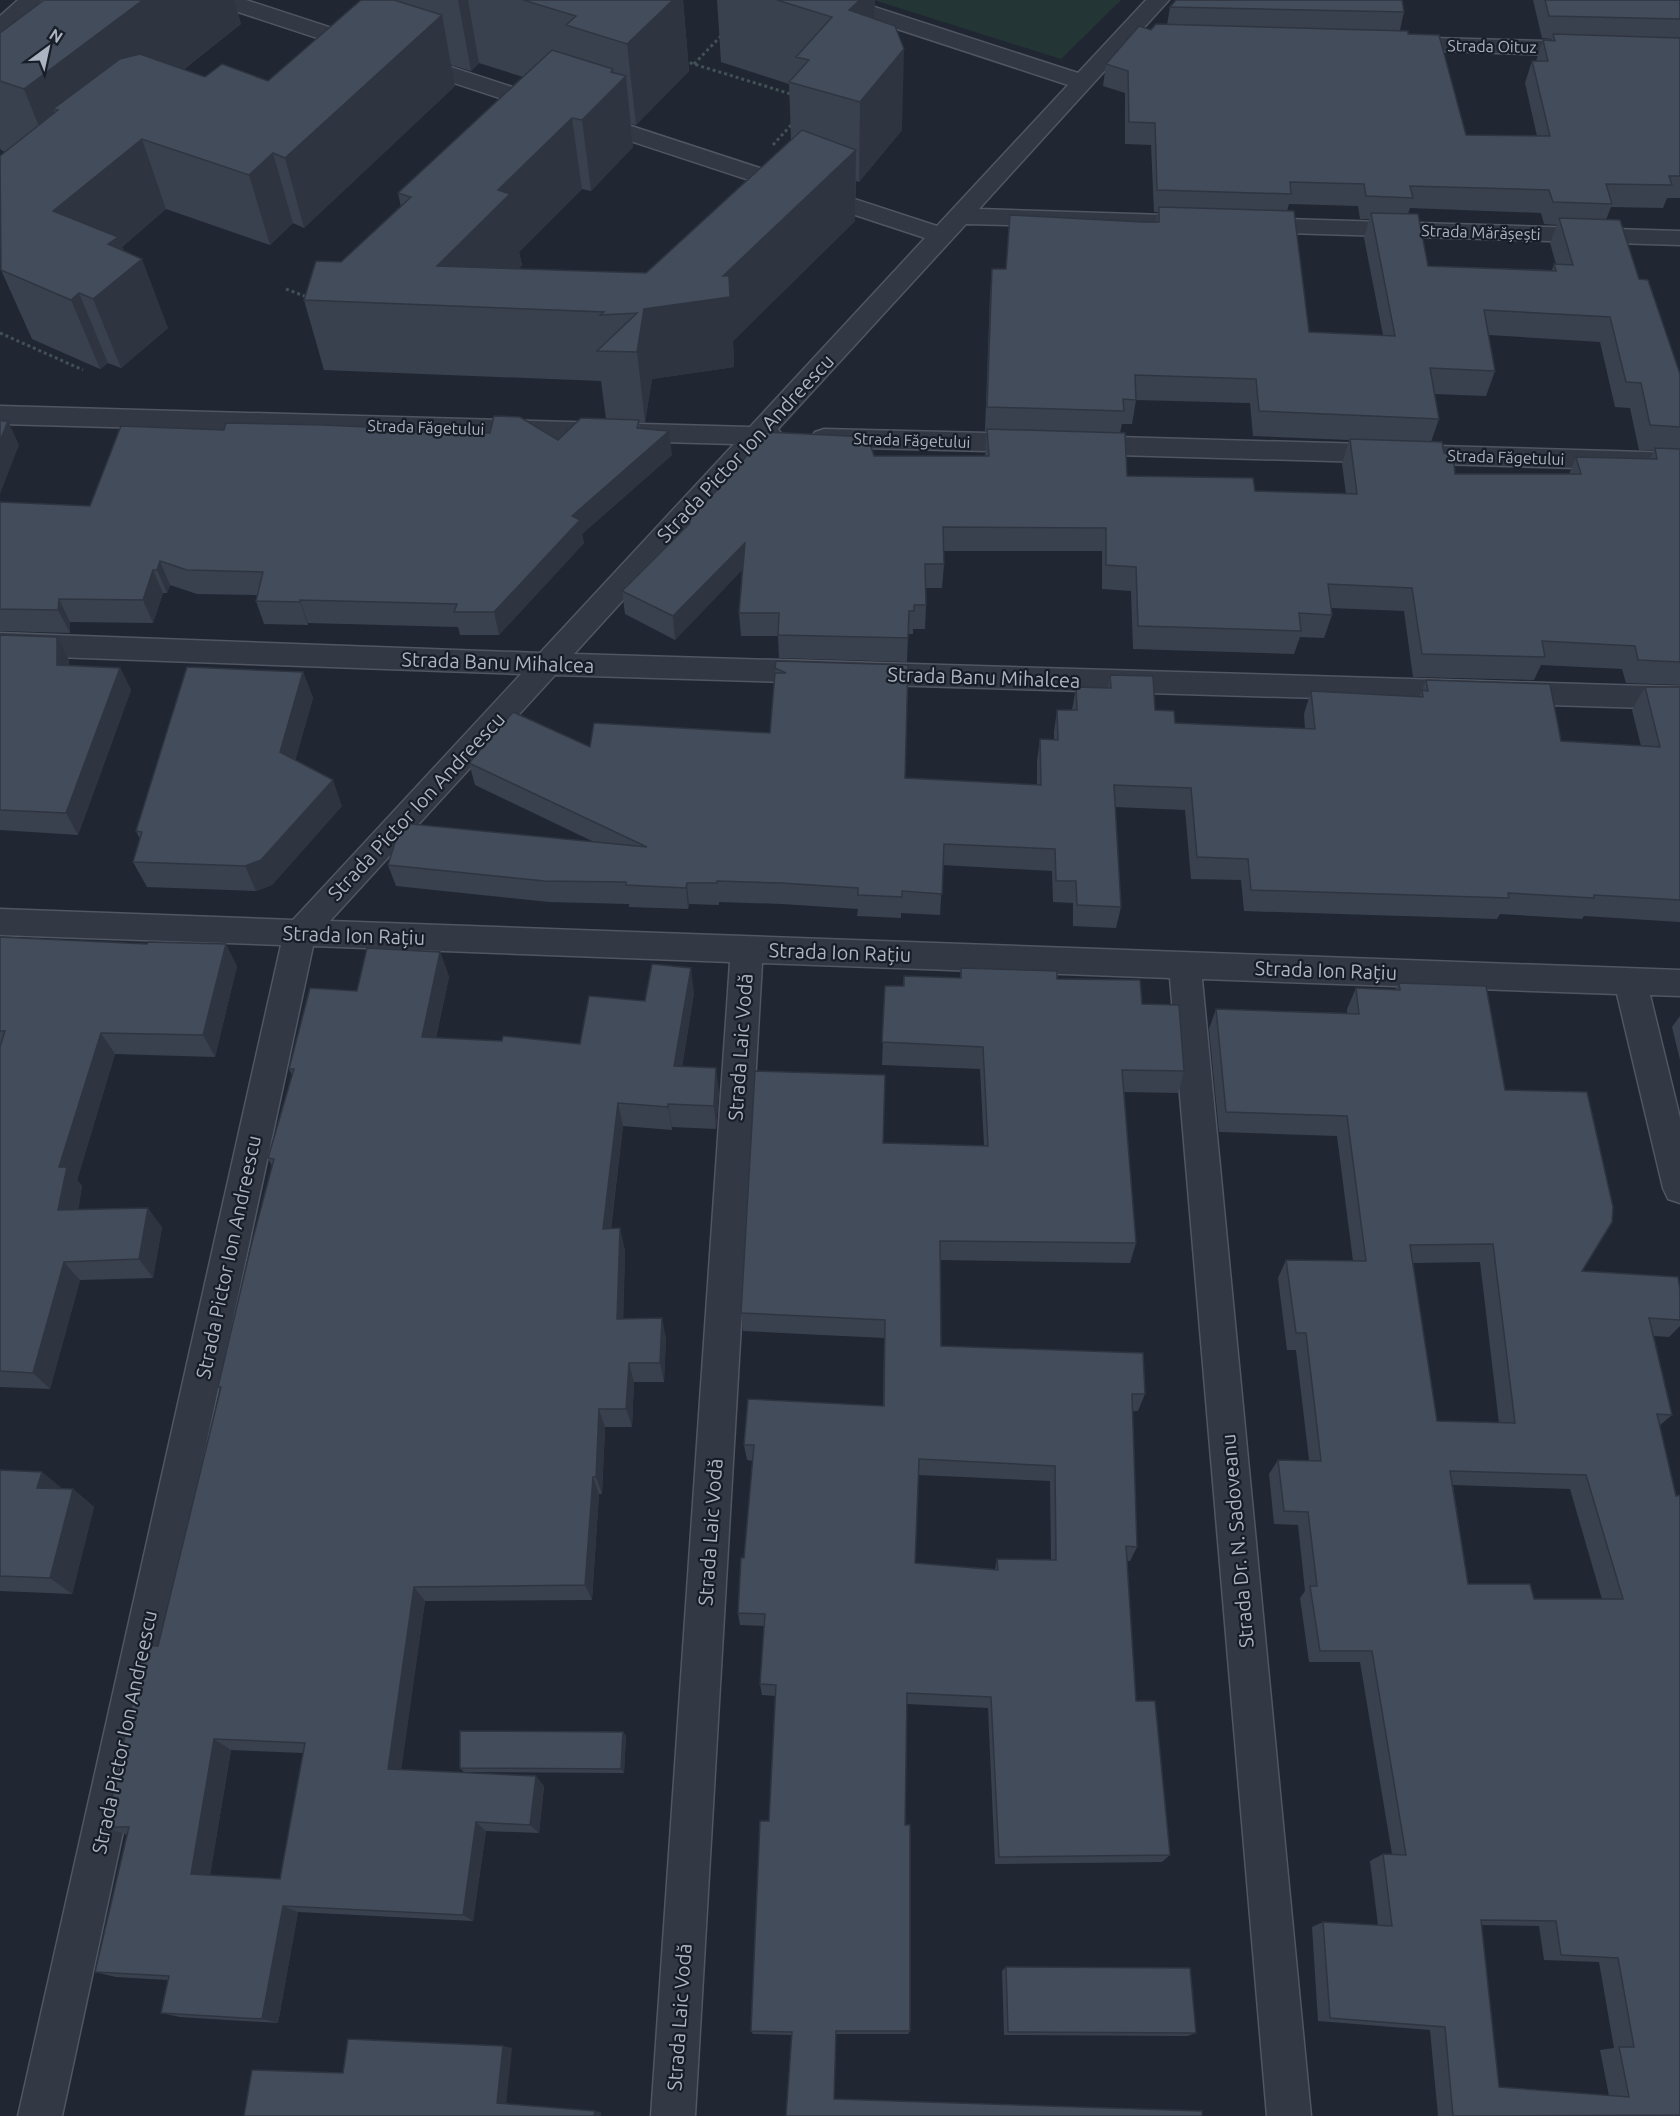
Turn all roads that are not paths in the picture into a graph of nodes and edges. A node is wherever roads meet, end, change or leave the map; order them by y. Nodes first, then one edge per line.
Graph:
1 (31, 0) edge
2 (225, 0) edge
3 (832, 0) edge
4 (1158, 0) edge
5 (0, 27) edge
6 (1372, 43) edge
7 (1609, 49) edge
8 (1082, 82) junction
9 (959, 216) junction
10 (941, 235) junction
11 (1680, 238) edge
12 (0, 415) edge
13 (756, 436) junction
14 (1680, 462) edge
15 (0, 644) edge
16 (548, 663) junction
17 (1680, 698) edge
18 (0, 922) edge
19 (300, 933) junction
20 (747, 949) junction
21 (1185, 965) junction
22 (1630, 981) junction
23 (1680, 983) edge
24 (1680, 1188) edge
25 (40, 2116) edge
26 (673, 2116) edge
27 (1289, 2116) edge

1 - 5 street
2 - 10 street
3 - 8 street
4 - 8 street, Strada Pictor Ion Andreescu
6 - 7 street, Strada Oituz
8 - 9 street, Strada Pictor Ion Andreescu
9 - 10 street, Strada Pictor Ion Andreescu
9 - 11 street, Strada Mărășești
10 - 13 street, Strada Pictor Ion Andreescu
12 - 13 street, Strada Făgetului
13 - 14 street, Strada Făgetului
13 - 16 street, Strada Pictor Ion Andreescu
15 - 16 street, Strada Banu Mihalcea
16 - 17 street, Strada Banu Mihalcea
16 - 19 street, Strada Pictor Ion Andreescu
18 - 19 street, Strada Ion Rațiu
19 - 20 street, Strada Ion Rațiu
19 - 25 street, Strada Pictor Ion Andreescu
20 - 21 street, Strada Ion Rațiu
20 - 26 street, Strada Laic Vodă
21 - 22 street, Strada Ion Rațiu
21 - 27 street, Strada Dr. N. Sadoveanu
22 - 23 street, Strada Ion Rațiu
22 - 24 street

